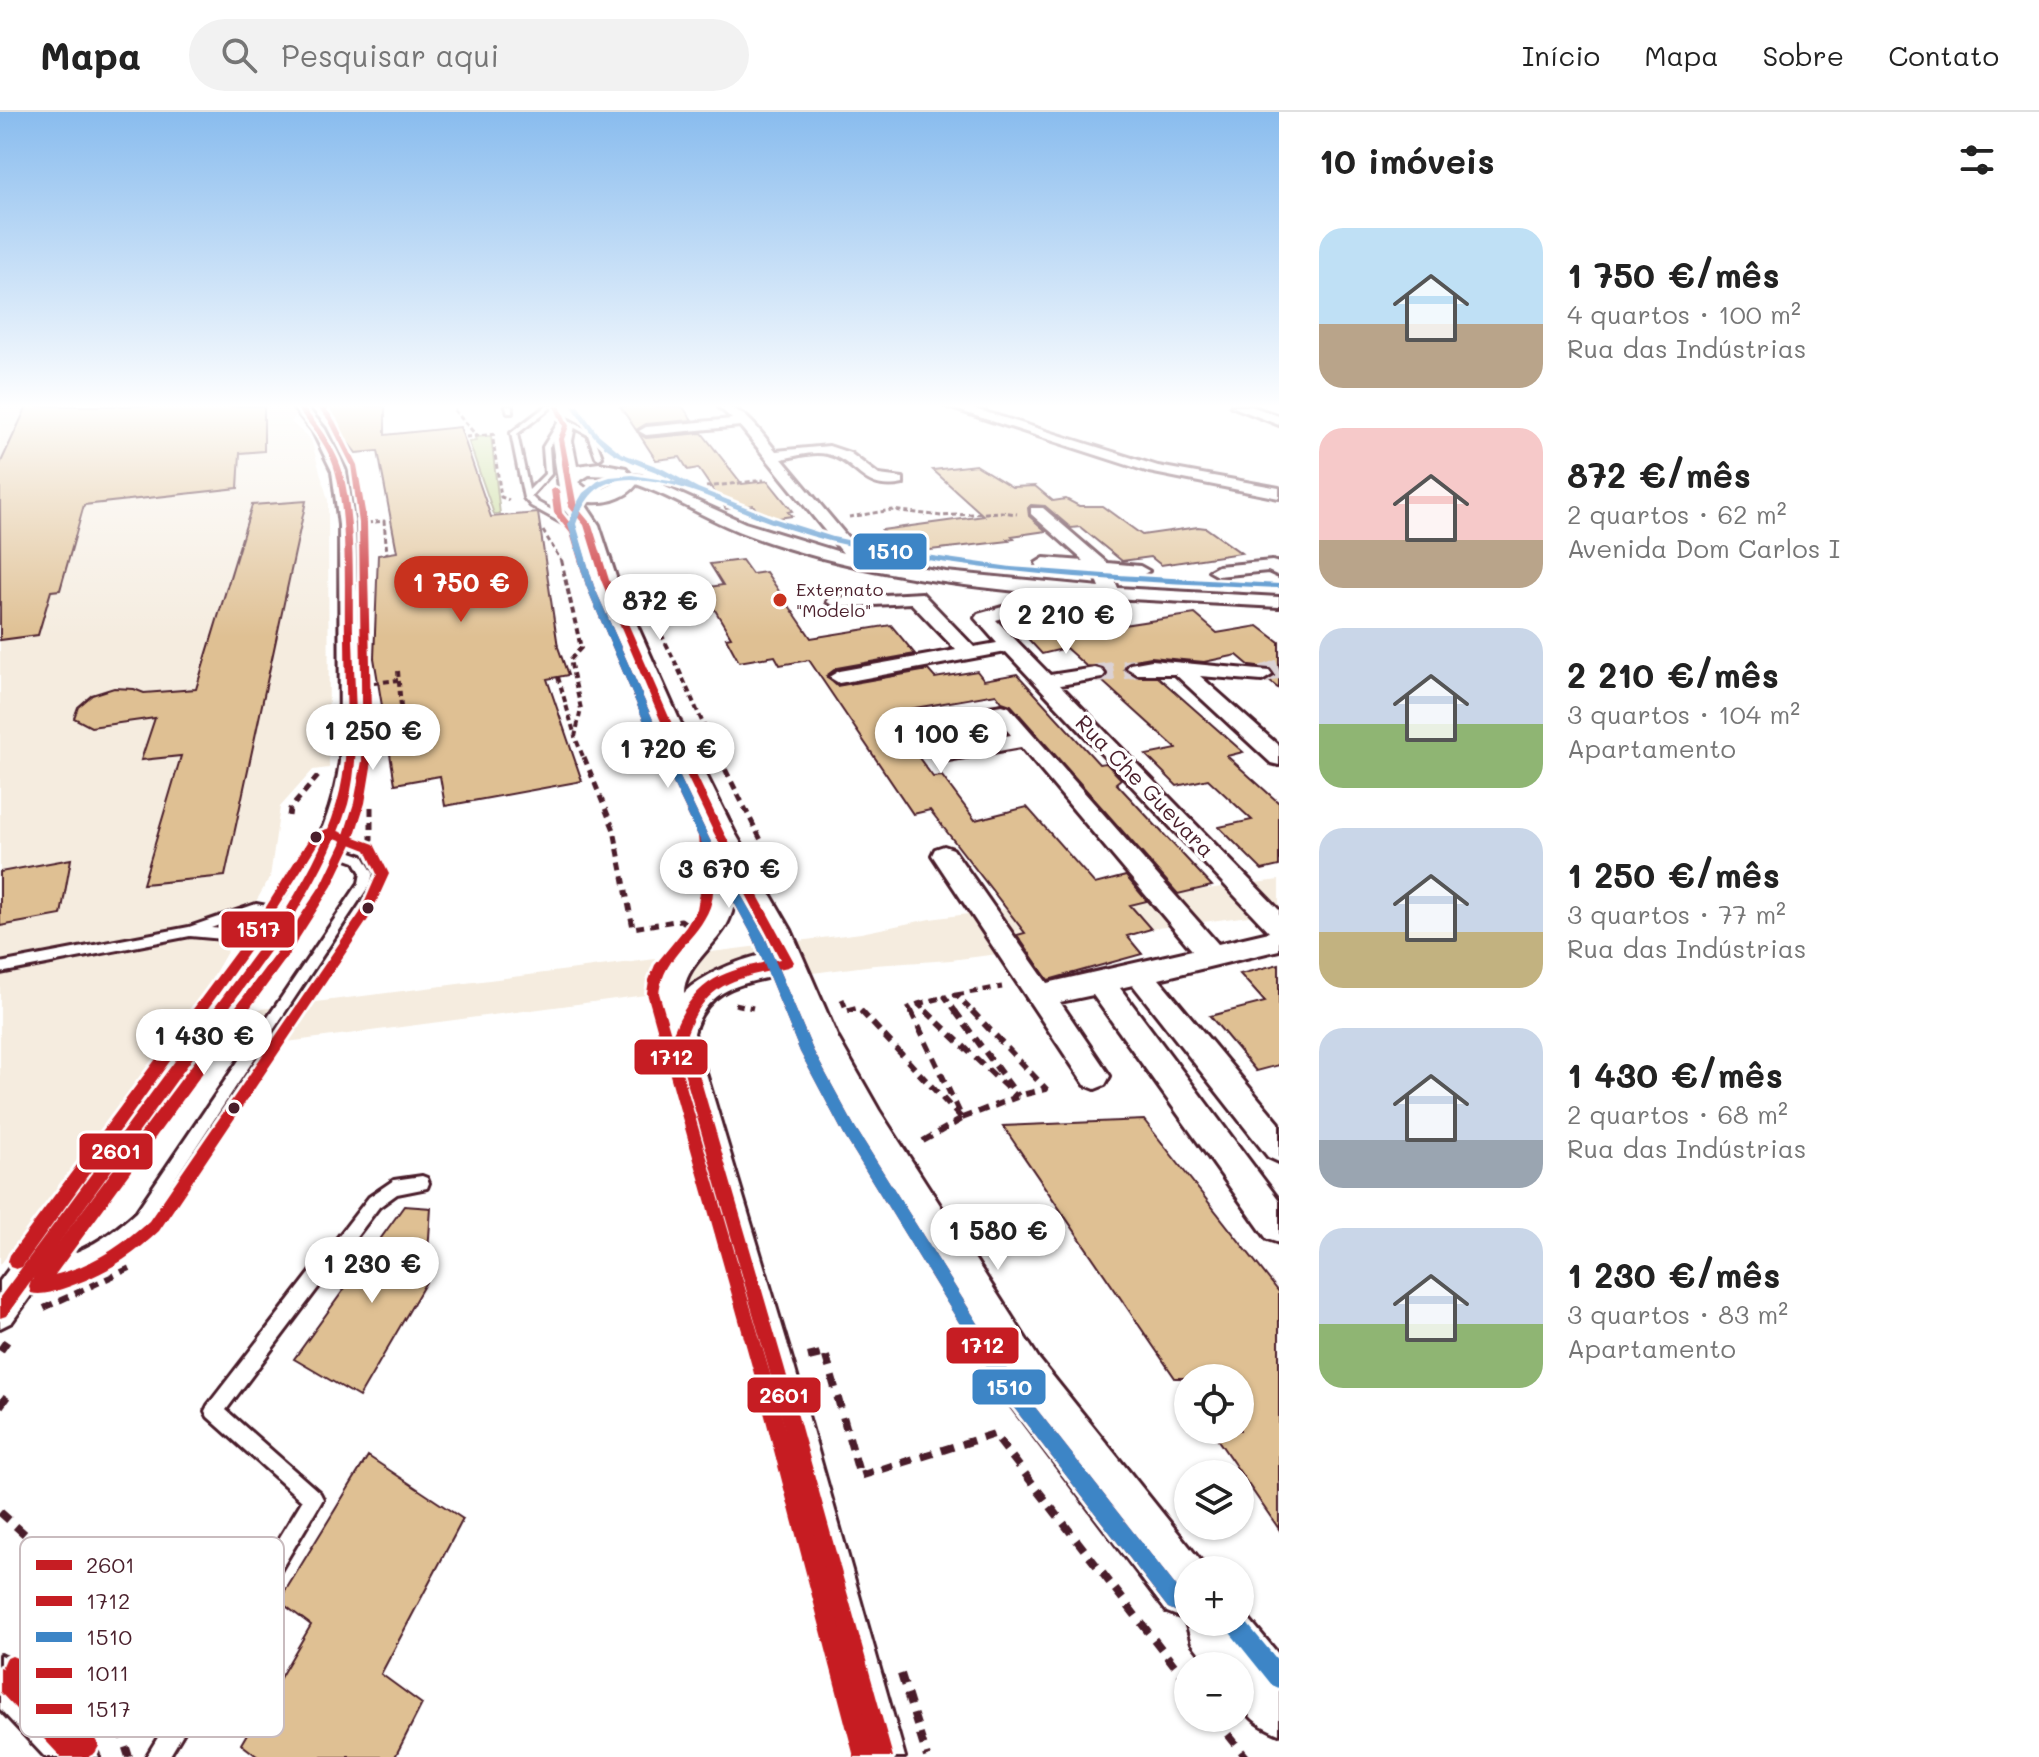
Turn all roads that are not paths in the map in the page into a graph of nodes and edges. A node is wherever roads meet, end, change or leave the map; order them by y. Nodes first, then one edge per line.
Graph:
1 (341, 483) edge
2 (524, 483) edge
3 (537, 483) edge
4 (794, 483) edge
5 (1213, 483) edge
6 (540, 484) junction
7 (616, 484) junction
8 (569, 485) junction
9 (1279, 493) edge
10 (527, 496) junction
11 (1037, 511) dead end
12 (828, 524) junction
13 (590, 530) junction
14 (788, 543) junction
15 (859, 562) junction
16 (1044, 563) dead end
17 (1101, 567) junction
18 (1140, 571) dead end
19 (1218, 571) dead end
20 (1279, 571) edge
21 (1044, 586) junction
22 (1110, 591) junction
23 (836, 602) dead end
24 (1279, 602) edge
25 (1010, 646) junction
26 (969, 653) junction
27 (1137, 668) tunnel mouth
28 (1181, 669) junction
29 (1095, 674) tunnel mouth
30 (1262, 675) tunnel mouth
31 (839, 677) dead end
32 (1044, 682) junction
33 (1026, 739) dead end
34 (1279, 758) edge
35 (719, 833) junction
36 (328, 848) junction
37 (944, 855) dead end
38 (289, 914) junction
39 (1274, 915) edge
40 (190, 931) junction
41 (1279, 940) edge
42 (266, 946) junction
43 (1212, 955) junction
44 (788, 962) junction
45 (0, 968) edge
46 (1138, 972) junction
47 (1098, 980) junction
48 (1040, 996) junction
49 (680, 1033) junction
50 (1095, 1076) dead end
51 (1279, 1147) edge
52 (422, 1183) dead end
53 (1279, 1227) edge
54 (27, 1272) junction
55 (16, 1319) edge
56 (284, 1548) edge
57 (1174, 1573) edge
58 (1224, 1636) edge
59 (0, 1677) edge
60 (20, 1698) edge
61 (1279, 1703) edge
62 (57, 1737) edge
63 (169, 1737) edge
64 (76, 1757) edge
65 (157, 1757) edge
66 (882, 1757) edge

1 - 36 street
2 - 10 lane
3 - 6 lane
4 - 12 street
5 - 9 street
6 - 8 lane
6 - 10 lane
7 - 8 street
7 - 13 street
7 - 14 street
8 - 13 street
10 - 13 lane
11 - 17 street
12 - 14 street
12 - 15 street
13 - 35 street
14 - 15 street
15 - 21 street
16 - 17 street
17 - 18 street
17 - 22 street
19 - 20 street
21 - 22 street
21 - 25 street, Rua Che Guevara
22 - 24 street
23 - 26 street
25 - 26 street
25 - 32 street, Rua Che Guevara
26 - 31 street
27 - 28 street
28 - 30 street
28 - 34 street
29 - 32 street
32 - 39 street, Rua Che Guevara
33 - 43 street
35 - 44 street
35 - 49 street
36 - 38 street
36 - 54 lane
37 - 48 street
38 - 40 lane
38 - 42 street
40 - 42 lane
40 - 45 lane
41 - 43 street
42 - 54 street
43 - 46 street
44 - 49 street
44 - 57 street
46 - 47 street
46 - 51 street
47 - 48 street
47 - 53 street
48 - 50 street
49 - 66 street
52 - 56 lane
54 - 55 street
58 - 61 street
59 - 60 street
62 - 64 street
63 - 65 lane

